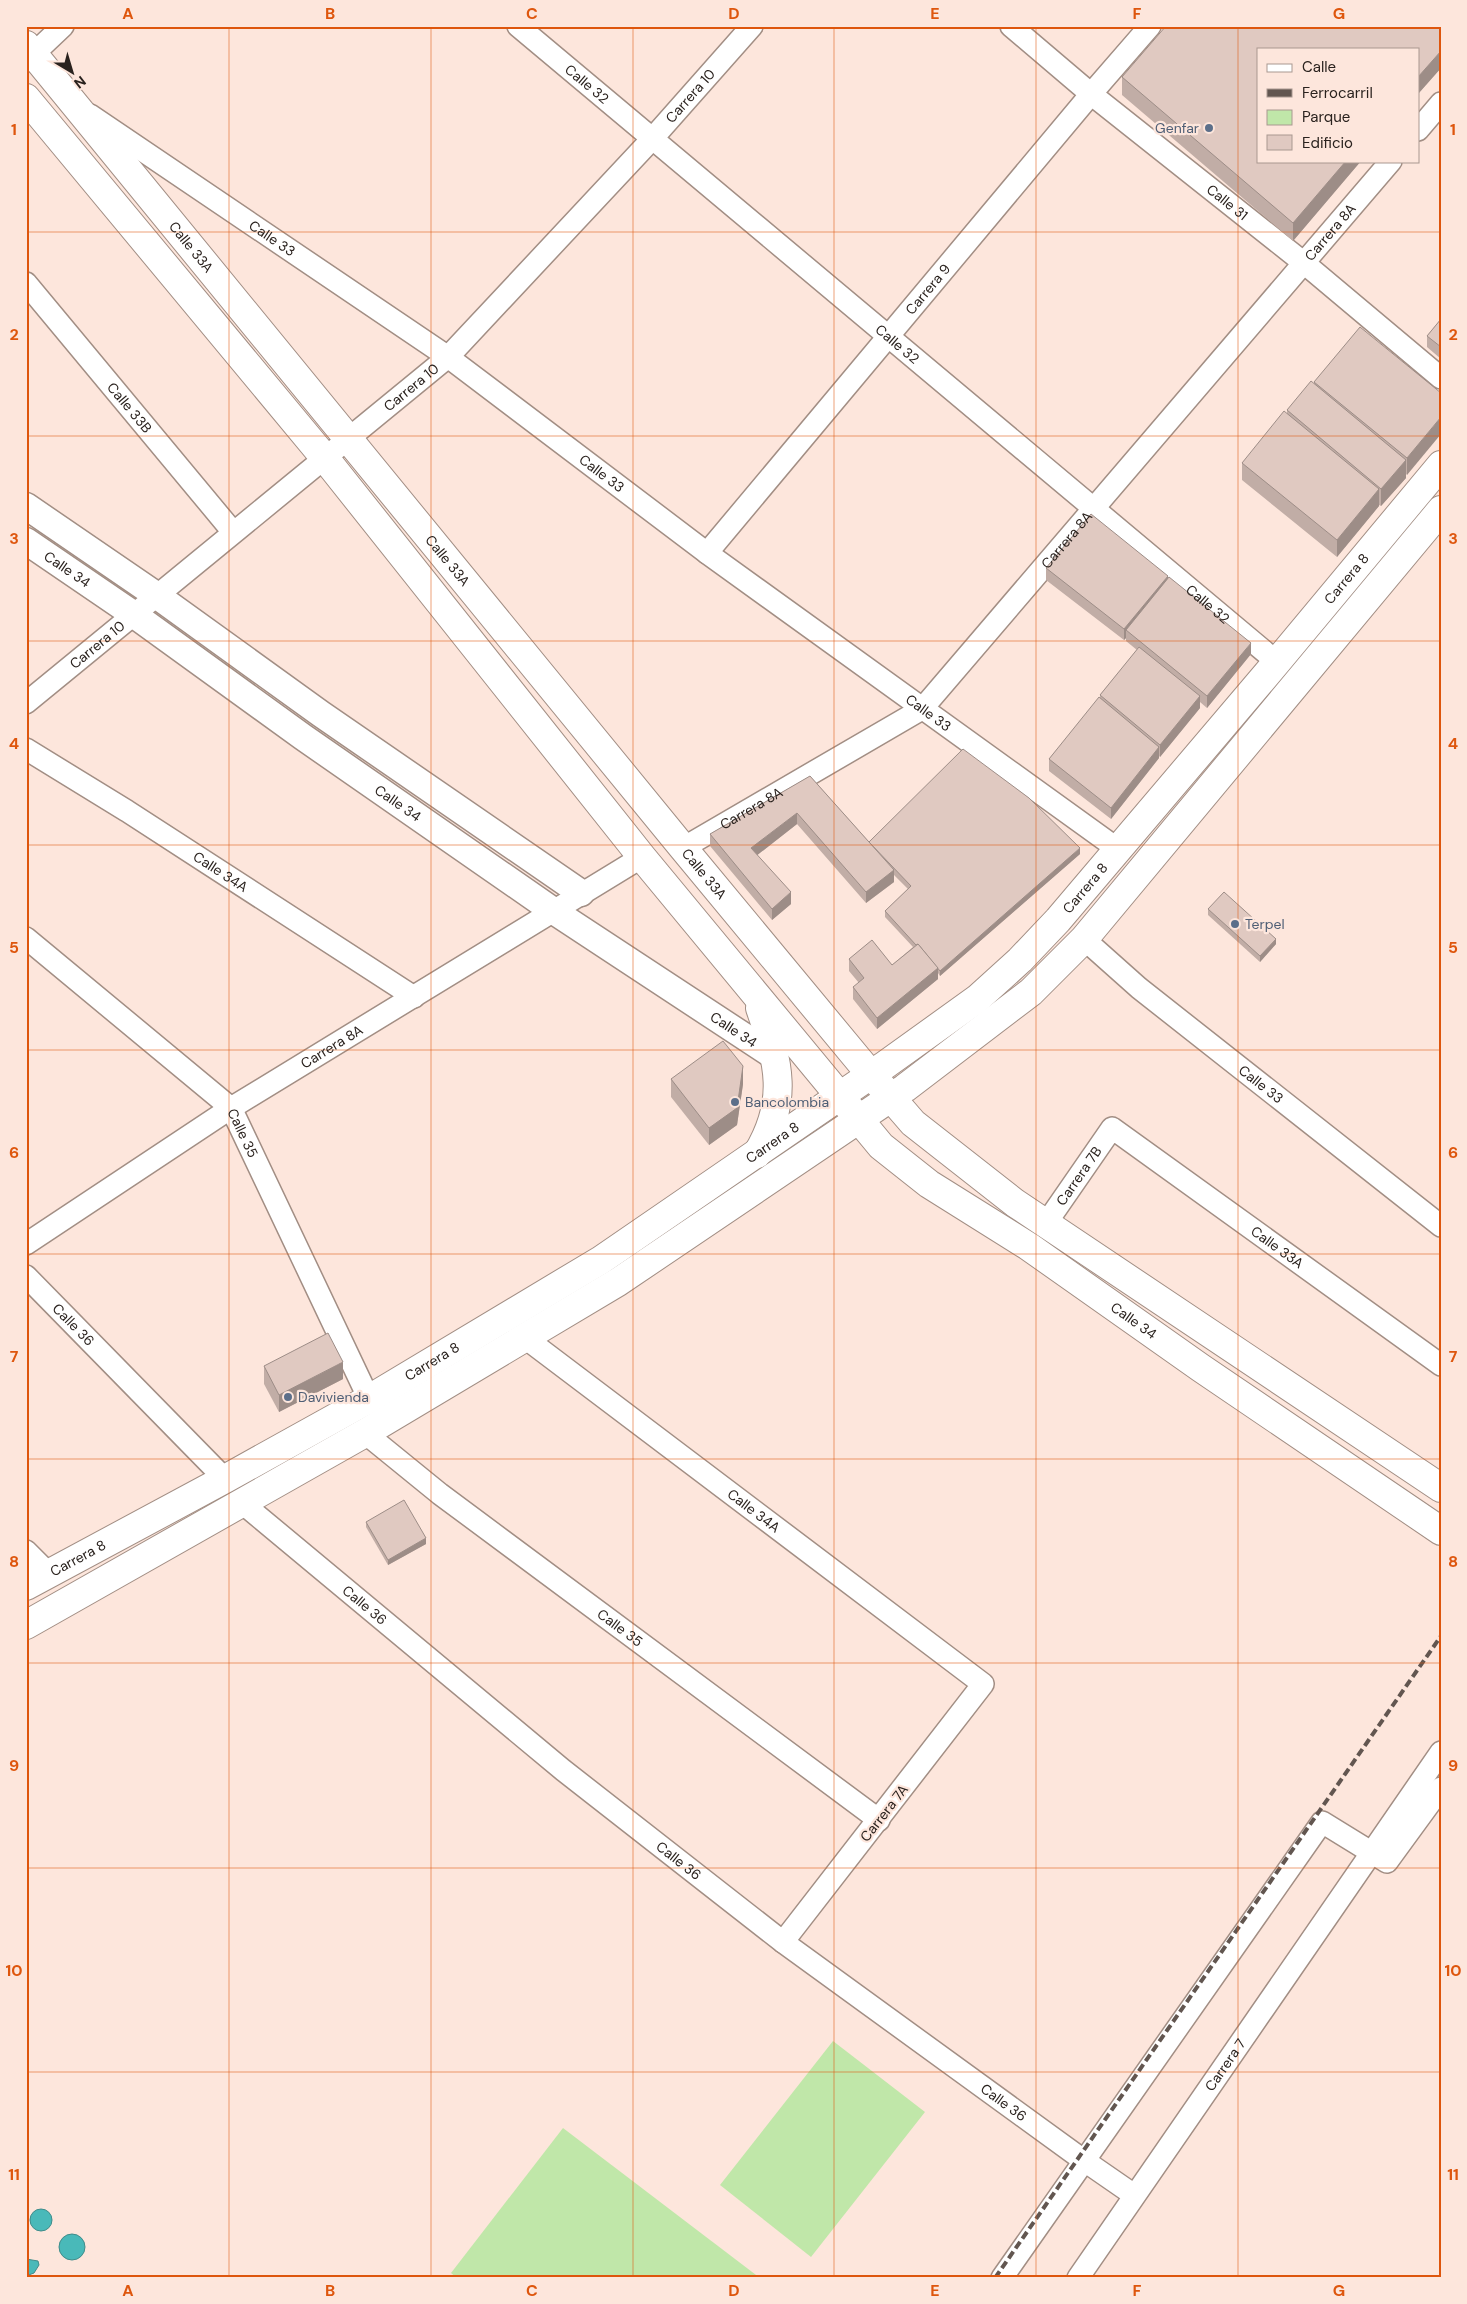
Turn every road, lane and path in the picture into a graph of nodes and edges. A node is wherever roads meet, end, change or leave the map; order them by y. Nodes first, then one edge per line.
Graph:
1 (63, 26) edge
2 (518, 26) edge
3 (752, 26) edge
4 (1011, 26) edge
5 (1150, 26) edge
6 (29, 53) edge
7 (1091, 94) junction
8 (26, 98) edge
9 (1441, 103) edge
10 (77, 106) junction
11 (1420, 128) edge
12 (652, 139) junction
13 (1390, 162) edge
14 (1304, 263) junction
15 (26, 283) edge
16 (888, 336) junction
17 (448, 357) junction
18 (1441, 378) edge
19 (348, 438) junction
20 (324, 458) junction
21 (1441, 465) edge
22 (26, 506) edge
23 (1094, 508) junction
24 (1441, 510) edge
25 (234, 532) junction
26 (26, 542) edge
27 (707, 553) junction
28 (156, 595) junction
29 (133, 614) junction
30 (1277, 662) junction
31 (26, 703) edge
32 (922, 709) junction
33 (320, 714) junction
34 (303, 737) junction
35 (26, 749) edge
36 (683, 848) junction
37 (1119, 850) junction
38 (642, 857) junction
39 (581, 893) junction
40 (552, 910) junction
41 (698, 926) junction
42 (26, 938) edge
43 (1084, 939) junction
44 (755, 995) junction
45 (414, 997) junction
46 (774, 1056) junction
47 (854, 1087) junction
48 (890, 1098) junction
49 (231, 1108) junction
50 (860, 1119) junction
51 (1112, 1128) joint
52 (757, 1154) junction
53 (1047, 1222) junction
54 (1441, 1226) edge
55 (26, 1244) edge
56 (26, 1276) edge
57 (524, 1337) junction
58 (1220, 1340) junction
59 (1441, 1365) edge
60 (1201, 1368) junction
61 (369, 1399) junction
62 (365, 1433) junction
63 (225, 1479) junction
64 (1441, 1488) edge
65 (241, 1502) junction
66 (1441, 1531) edge
67 (26, 1552) edge
68 (37, 1579) edge
69 (26, 1625) edge
70 (983, 1684) joint
71 (1441, 1752) edge
72 (1441, 1788) edge
73 (879, 1820) junction
74 (1370, 1851) junction
75 (783, 1942) junction
76 (1084, 2160) junction
77 (1134, 2195) junction
78 (1002, 2278) edge
79 (1078, 2278) edge

1 - 6 street
2 - 12 street, Calle 32
3 - 12 street, Carrera 10
4 - 7 street, Calle 31
5 - 7 street, Carrera 9
6 - 10 main road, Calle 33A
7 - 14 street, Calle 31
7 - 16 street, Carrera 9
8 - 20 main road
9 - 11 street
10 - 17 street, Calle 33
10 - 19 main road, Calle 33A
12 - 16 street, Calle 32
12 - 17 street, Carrera 10
13 - 14 street, Carrera 8A
14 - 18 street, Calle 31
14 - 23 street, Carrera 8A
15 - 25 street, Calle 33B
16 - 23 street, Calle 32
16 - 27 street, Carrera 9
17 - 19 street, Carrera 10
17 - 27 street, Calle 33
19 - 20 street, Carrera 10
19 - 36 main road, Calle 33A
20 - 25 street, Carrera 10
20 - 38 main road
21 - 30 main road, Carrera 8
22 - 28 street, Calle 34
23 - 30 street, Calle 32
23 - 32 street, Carrera 8A
24 - 43 main road, Carrera 8
25 - 28 street, Carrera 10
26 - 29 street, Calle 34
27 - 32 street, Calle 33
28 - 29 street, Carrera 10
28 - 33 street, Calle 34
29 - 31 street, Carrera 10
29 - 34 street, Calle 34
30 - 37 main road, Carrera 8
32 - 36 street, Carrera 8A
32 - 37 street, Calle 33
33 - 34 street
33 - 39 street, Calle 34
34 - 40 street, Calle 34
35 - 45 street, Calle 34A
36 - 47 main road, Calle 33A
37 - 47 main road, Carrera 8
38 - 39 street, Carrera 8A
38 - 41 main road
39 - 40 street, Carrera 8A
40 - 45 street, Carrera 8A
40 - 46 street, Calle 34
41 - 44 main road
41 - 47 main road
42 - 49 street, Calle 35
43 - 48 main road, Carrera 8
43 - 54 street, Calle 33
44 - 46 main road
44 - 47 main road
45 - 49 street, Carrera 8A
46 - 52 main road
47 - 48 main road
47 - 50 main road, Calle 34
47 - 52 main road, Carrera 8
48 - 50 main road, Carrera 8
48 - 53 main road
49 - 55 street, Carrera 8A
49 - 61 street, Calle 35
50 - 57 main road, Carrera 8
50 - 60 main road, Calle 34
51 - 53 street, Carrera 7B
51 - 59 street, Calle 33A
52 - 61 main road, Carrera 8
53 - 58 main road
56 - 63 street, Calle 36
57 - 62 main road, Carrera 8
57 - 70 street, Calle 34A
58 - 60 main road
58 - 64 main road
60 - 66 main road, Calle 34
61 - 63 main road, Carrera 8
62 - 65 main road, Carrera 8
62 - 73 street, Calle 35
63 - 68 main road, Carrera 8
65 - 69 main road, Carrera 8
65 - 75 street, Calle 36
67 - 68 street
70 - 73 street, Carrera 7A
71 - 74 street, Carrera 7
72 - 74 street
73 - 75 street, Carrera 7A
74 - 76 street
74 - 77 street, Carrera 7
75 - 76 street, Calle 36
76 - 77 street, Calle 36
76 - 78 street
77 - 79 street, Carrera 7

